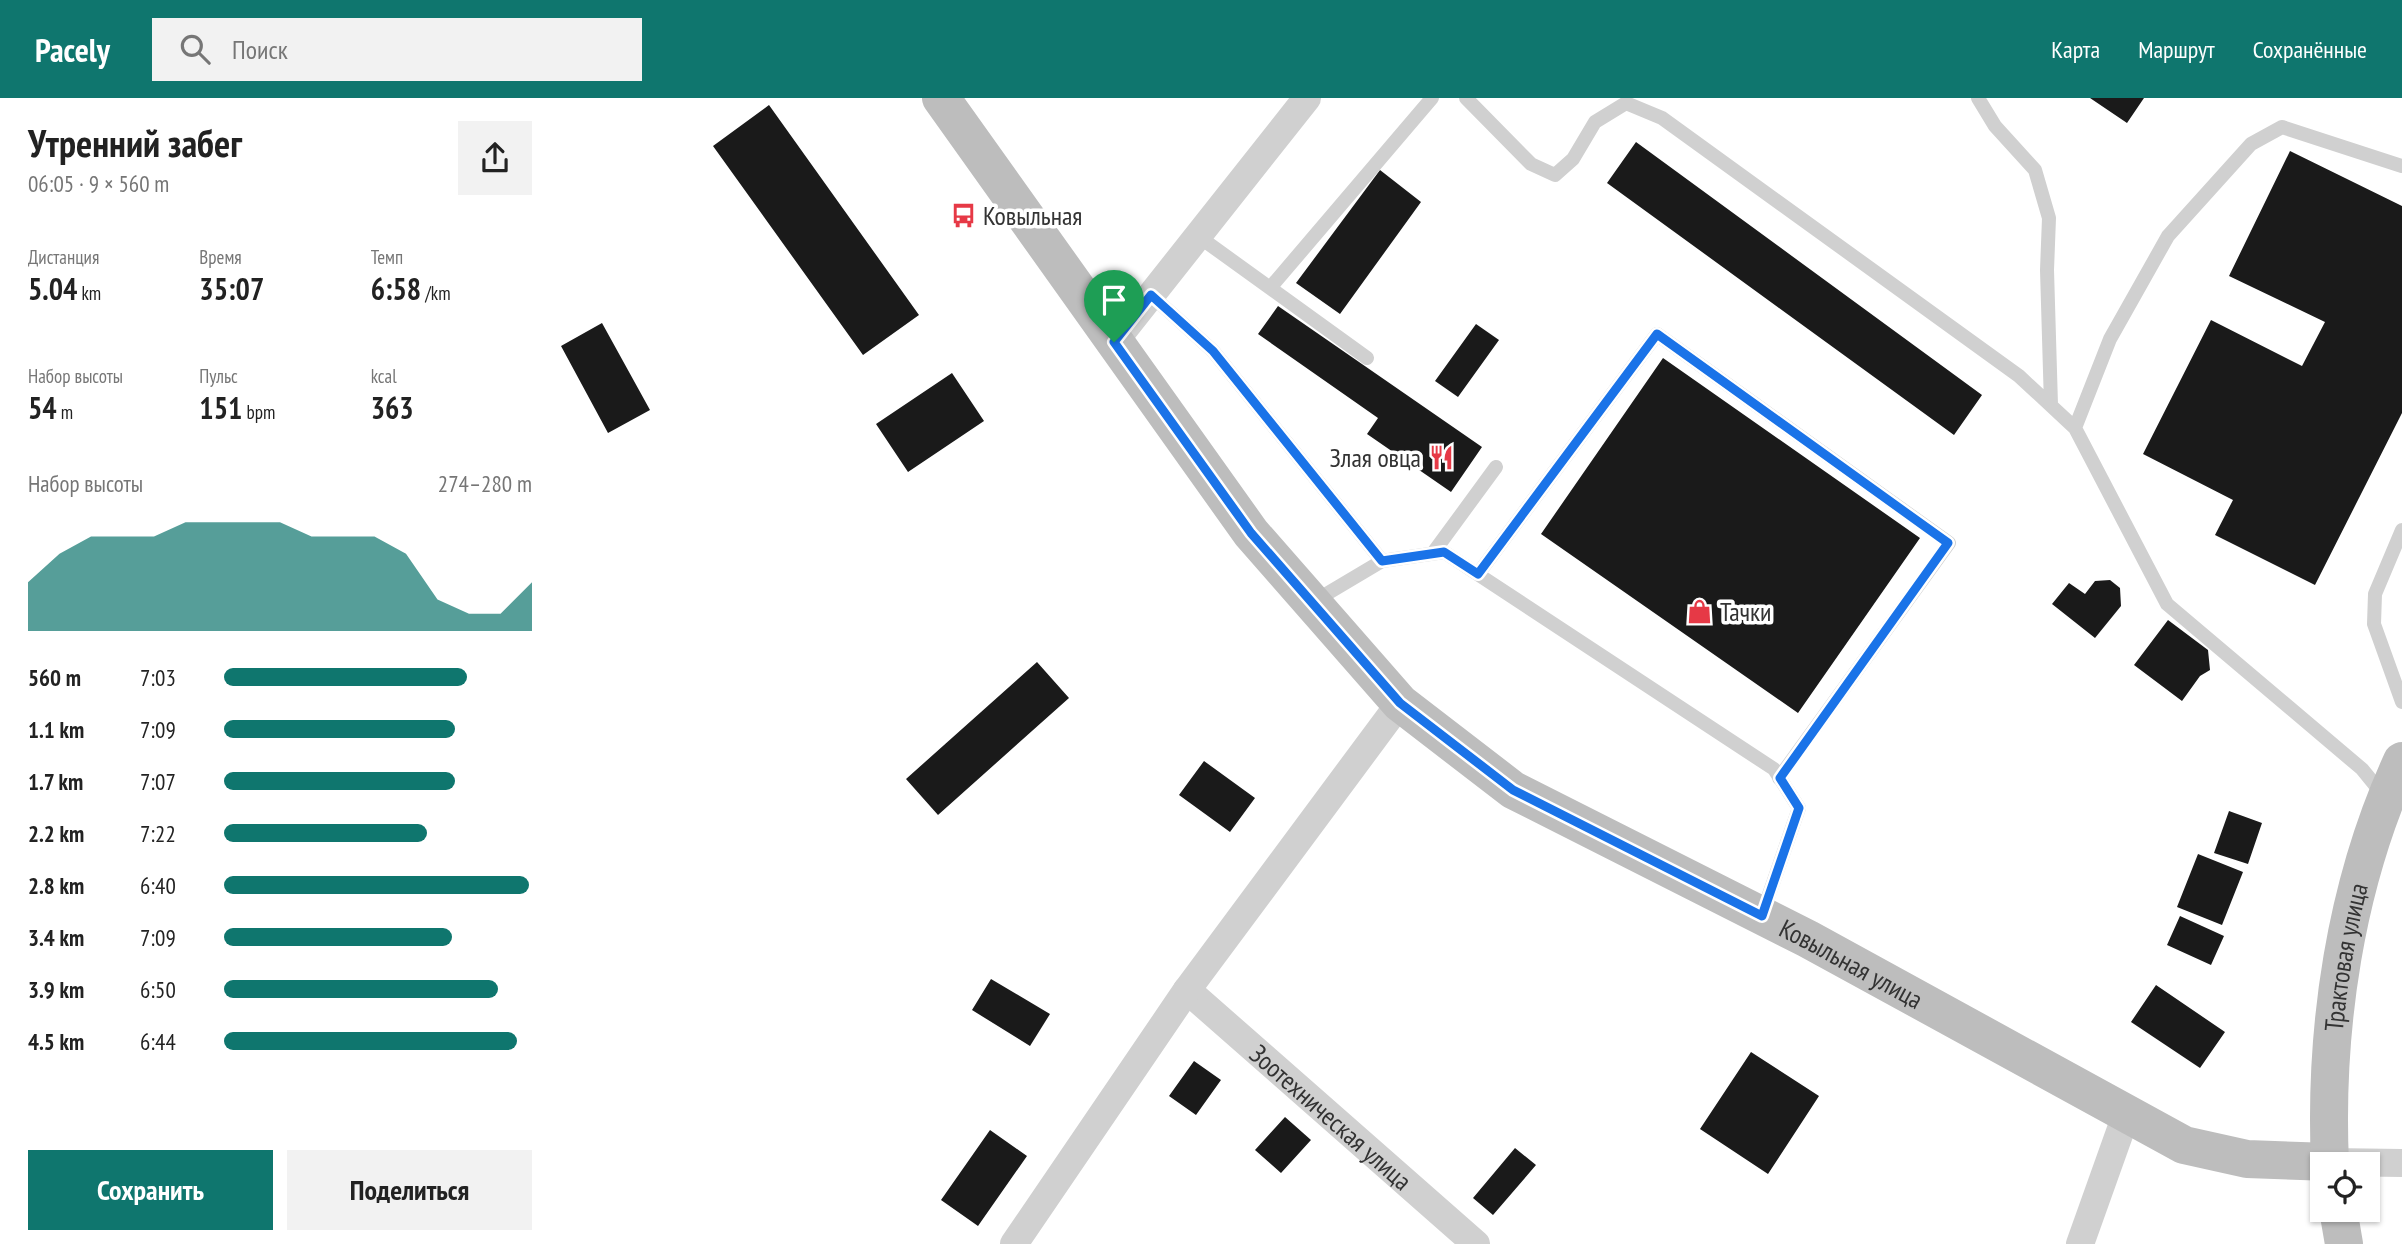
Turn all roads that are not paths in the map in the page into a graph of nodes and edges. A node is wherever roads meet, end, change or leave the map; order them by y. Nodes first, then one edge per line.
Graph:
1 (941, 98) edge
2 (1307, 98) edge
3 (1432, 98) edge
4 (1466, 98) edge
5 (1978, 98) edge
6 (2402, 166) edge
7 (1198, 236) junction
8 (1270, 288) junction
9 (1151, 295) junction
10 (1114, 342) junction
11 (1367, 358) dead end
12 (2051, 405) junction
13 (2075, 428) junction
14 (1496, 467) dead end
15 (2402, 530) edge
16 (1433, 553) junction
17 (1382, 561) junction
18 (1478, 574) junction
19 (1312, 603) junction
20 (2402, 702) edge
21 (1400, 703) junction
22 (2402, 761) edge
23 (1780, 778) junction
24 (2385, 797) junction
25 (1762, 916) junction
26 (1187, 990) junction
27 (2126, 1115) junction
28 (2330, 1152) edge
29 (2310, 1162) edge
30 (2380, 1163) edge
31 (2402, 1163) edge
32 (2340, 1222) edge
33 (1014, 1244) edge
34 (1476, 1244) edge
35 (2080, 1244) edge
36 (2344, 1244) edge

1 - 10 main road, Ковыльная улица
2 - 7 street
3 - 8 lane
4 - 12 lane
5 - 12 lane
6 - 13 lane
7 - 8 lane
7 - 9 street
8 - 11 lane
9 - 10 street
9 - 17 lane
10 - 19 main road, Ковыльная улица
12 - 13 lane
13 - 24 lane
14 - 16 lane
15 - 20 lane
16 - 17 lane
16 - 18 lane
17 - 19 lane
18 - 23 lane
18 - 23 lane
19 - 21 main road, Ковыльная улица
21 - 25 main road, Ковыльная улица
21 - 26 street
22 - 24 main road, Трактовая улица
23 - 25 lane
24 - 28 main road, Трактовая улица
25 - 27 main road, Ковыльная улица
26 - 33 street
26 - 34 street, Зоотехническая улица
27 - 29 main road, Ковыльная улица
27 - 35 street
30 - 31 street
32 - 36 main road

